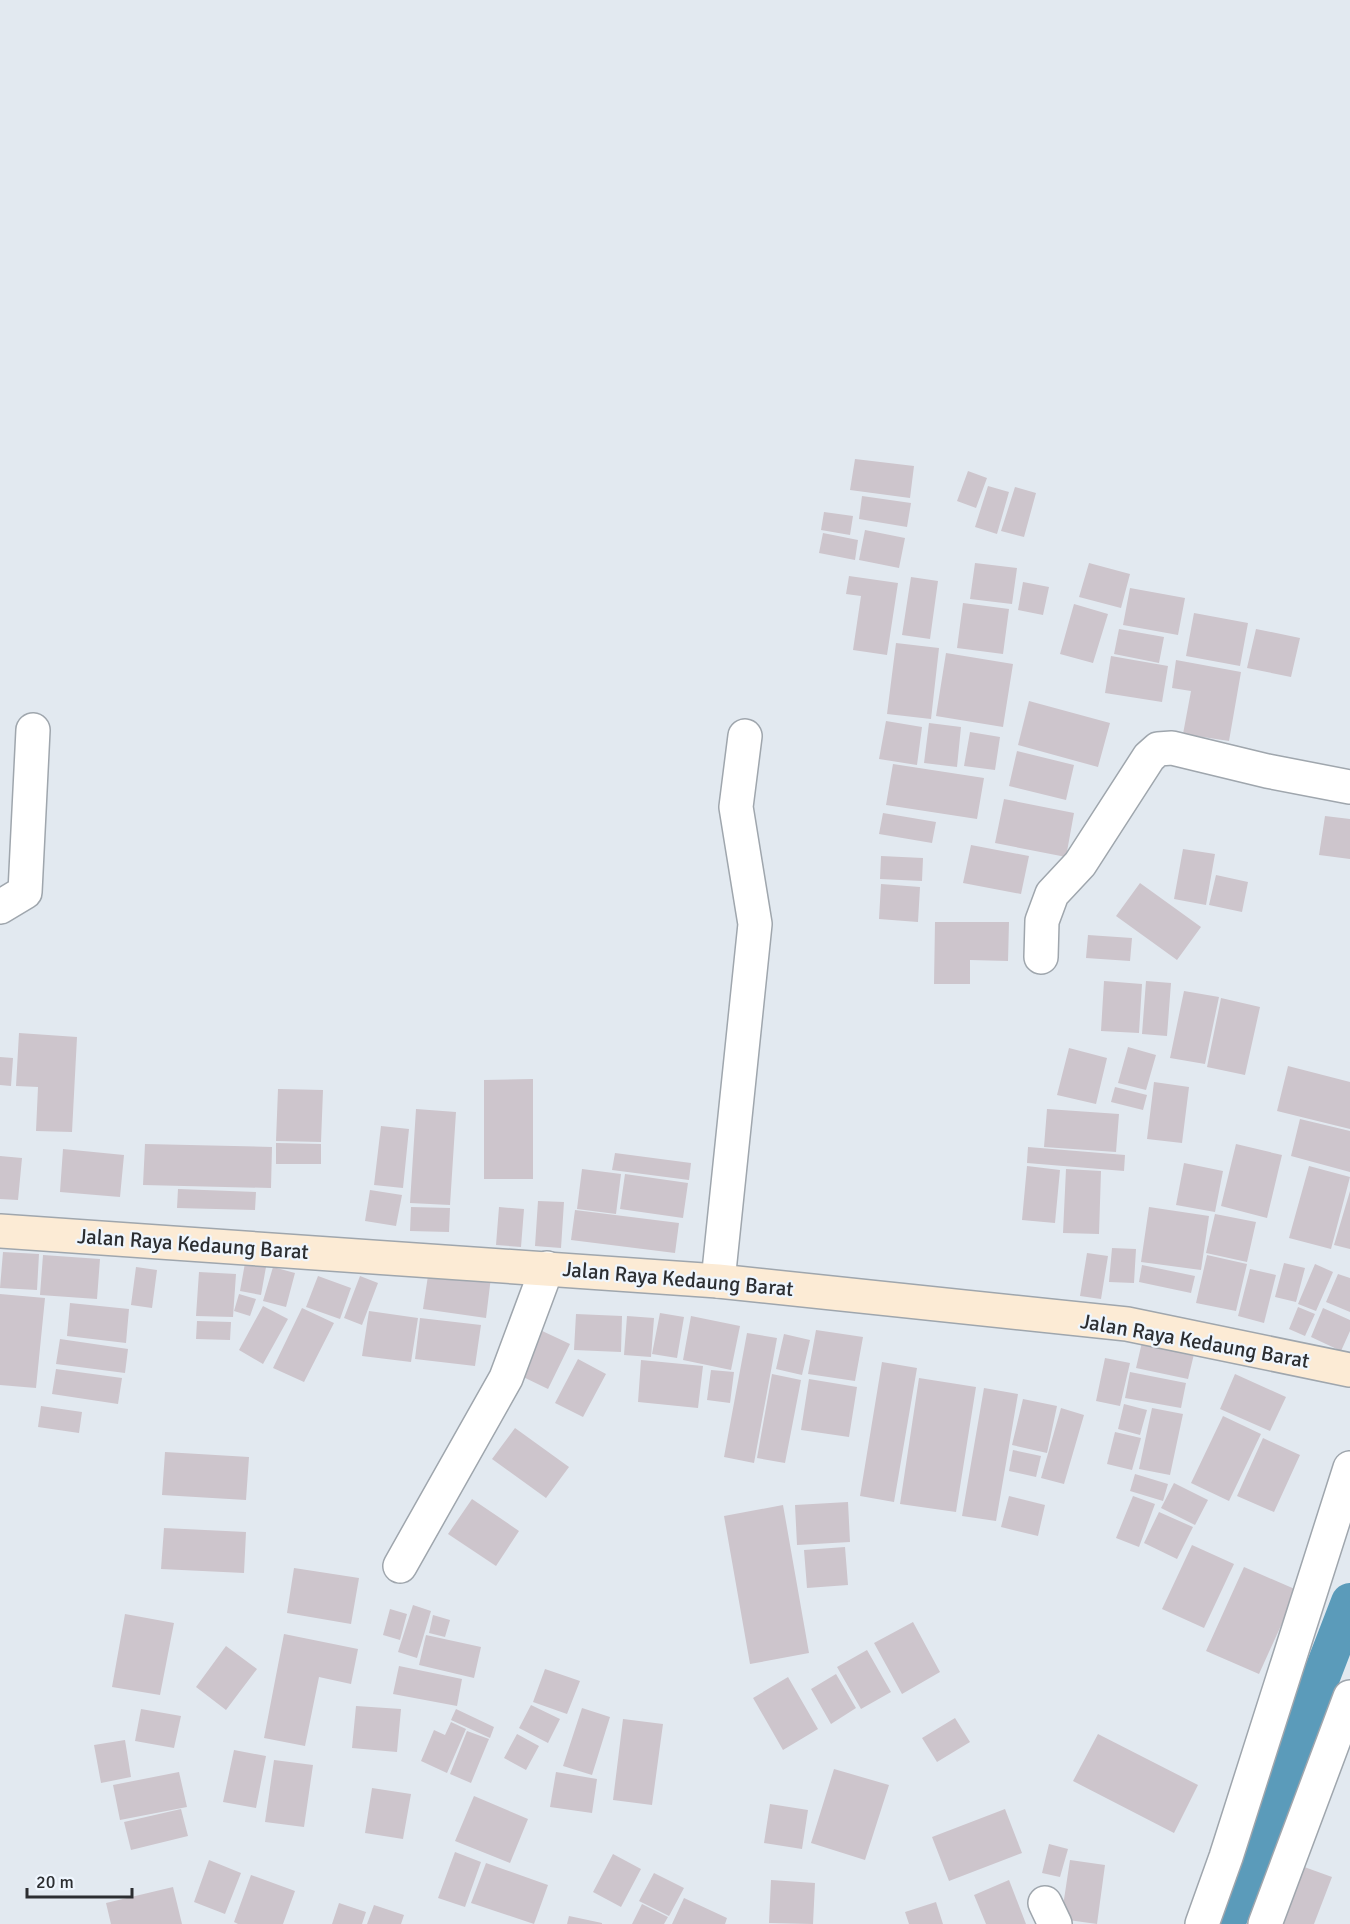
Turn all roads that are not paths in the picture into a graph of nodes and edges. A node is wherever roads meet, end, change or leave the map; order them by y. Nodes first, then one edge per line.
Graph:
1 (33, 730) dead end
2 (746, 736) dead end
3 (1350, 787) edge
4 (0, 907) edge
5 (1041, 957) dead end
6 (0, 1231) edge
7 (547, 1268) junction
8 (718, 1281) junction
9 (1350, 1370) edge
10 (1350, 1468) edge
11 (400, 1566) dead end
12 (1350, 1697) edge
13 (1203, 1924) edge
14 (1265, 1924) edge

1 - 4 street
2 - 8 street
3 - 5 street
6 - 7 street, Jalan Raya Kedaung Barat
7 - 8 street, Jalan Raya Kedaung Barat
7 - 11 street
8 - 9 street, Jalan Raya Kedaung Barat
10 - 13 street
12 - 14 street

